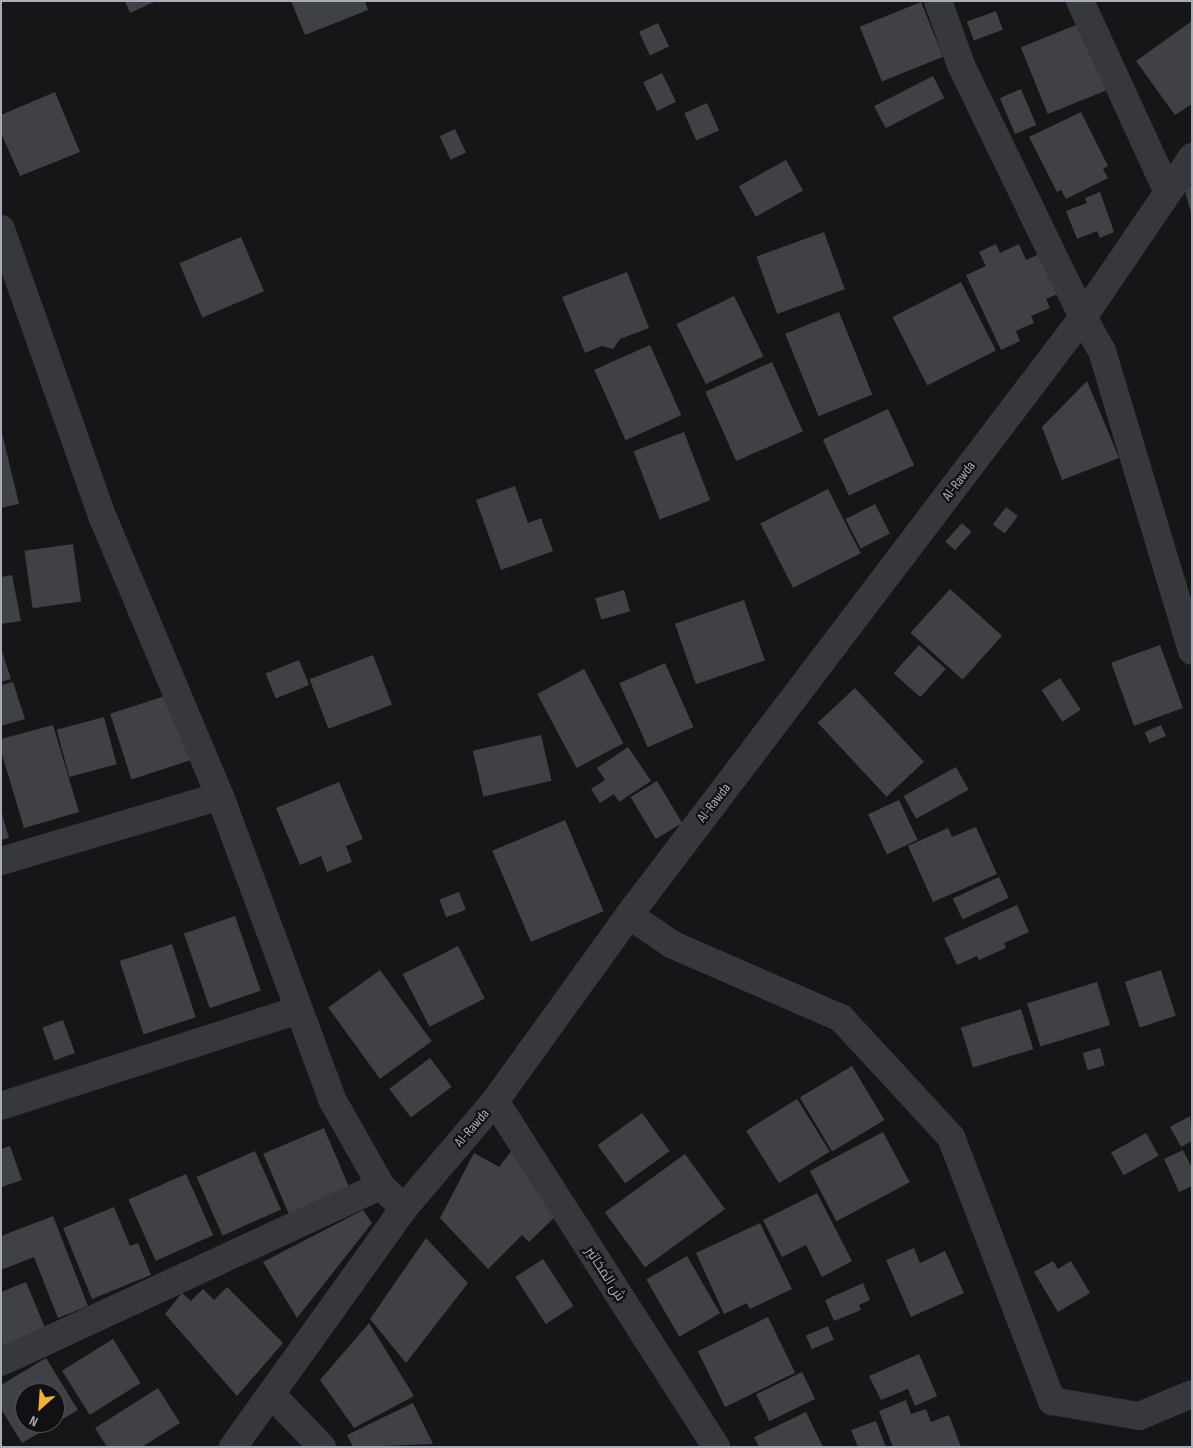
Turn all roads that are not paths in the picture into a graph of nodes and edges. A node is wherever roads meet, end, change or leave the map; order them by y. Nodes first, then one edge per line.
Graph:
1 (938, 1) edge
2 (1080, 1) edge
3 (1192, 157) edge
4 (1168, 192) junction
5 (1, 228) edge
6 (1083, 318) junction
7 (1192, 652) edge
8 (220, 796) junction
9 (1, 861) edge
10 (629, 915) junction
11 (298, 1010) junction
12 (495, 1102) junction
13 (1, 1106) edge
14 (380, 1186) junction
15 (404, 1208) junction
16 (1, 1362) edge
17 (1192, 1394) edge
18 (272, 1395) junction
19 (233, 1447) edge
20 (322, 1447) edge
21 (716, 1447) edge

1 - 6 street
2 - 4 street
3 - 4 street, Al-Rawda
4 - 6 street, Al-Rawda
5 - 8 street
6 - 7 street
6 - 10 street, Al-Rawda
8 - 9 street
8 - 11 street
10 - 12 street, Al-Rawda
10 - 17 street
11 - 13 street
11 - 14 street
12 - 15 street, Al-Rawda
12 - 21 street, ش المخاتير
14 - 15 street
14 - 16 street
15 - 18 street, Al-Rawda
18 - 19 street, Al-Rawda
18 - 20 street

